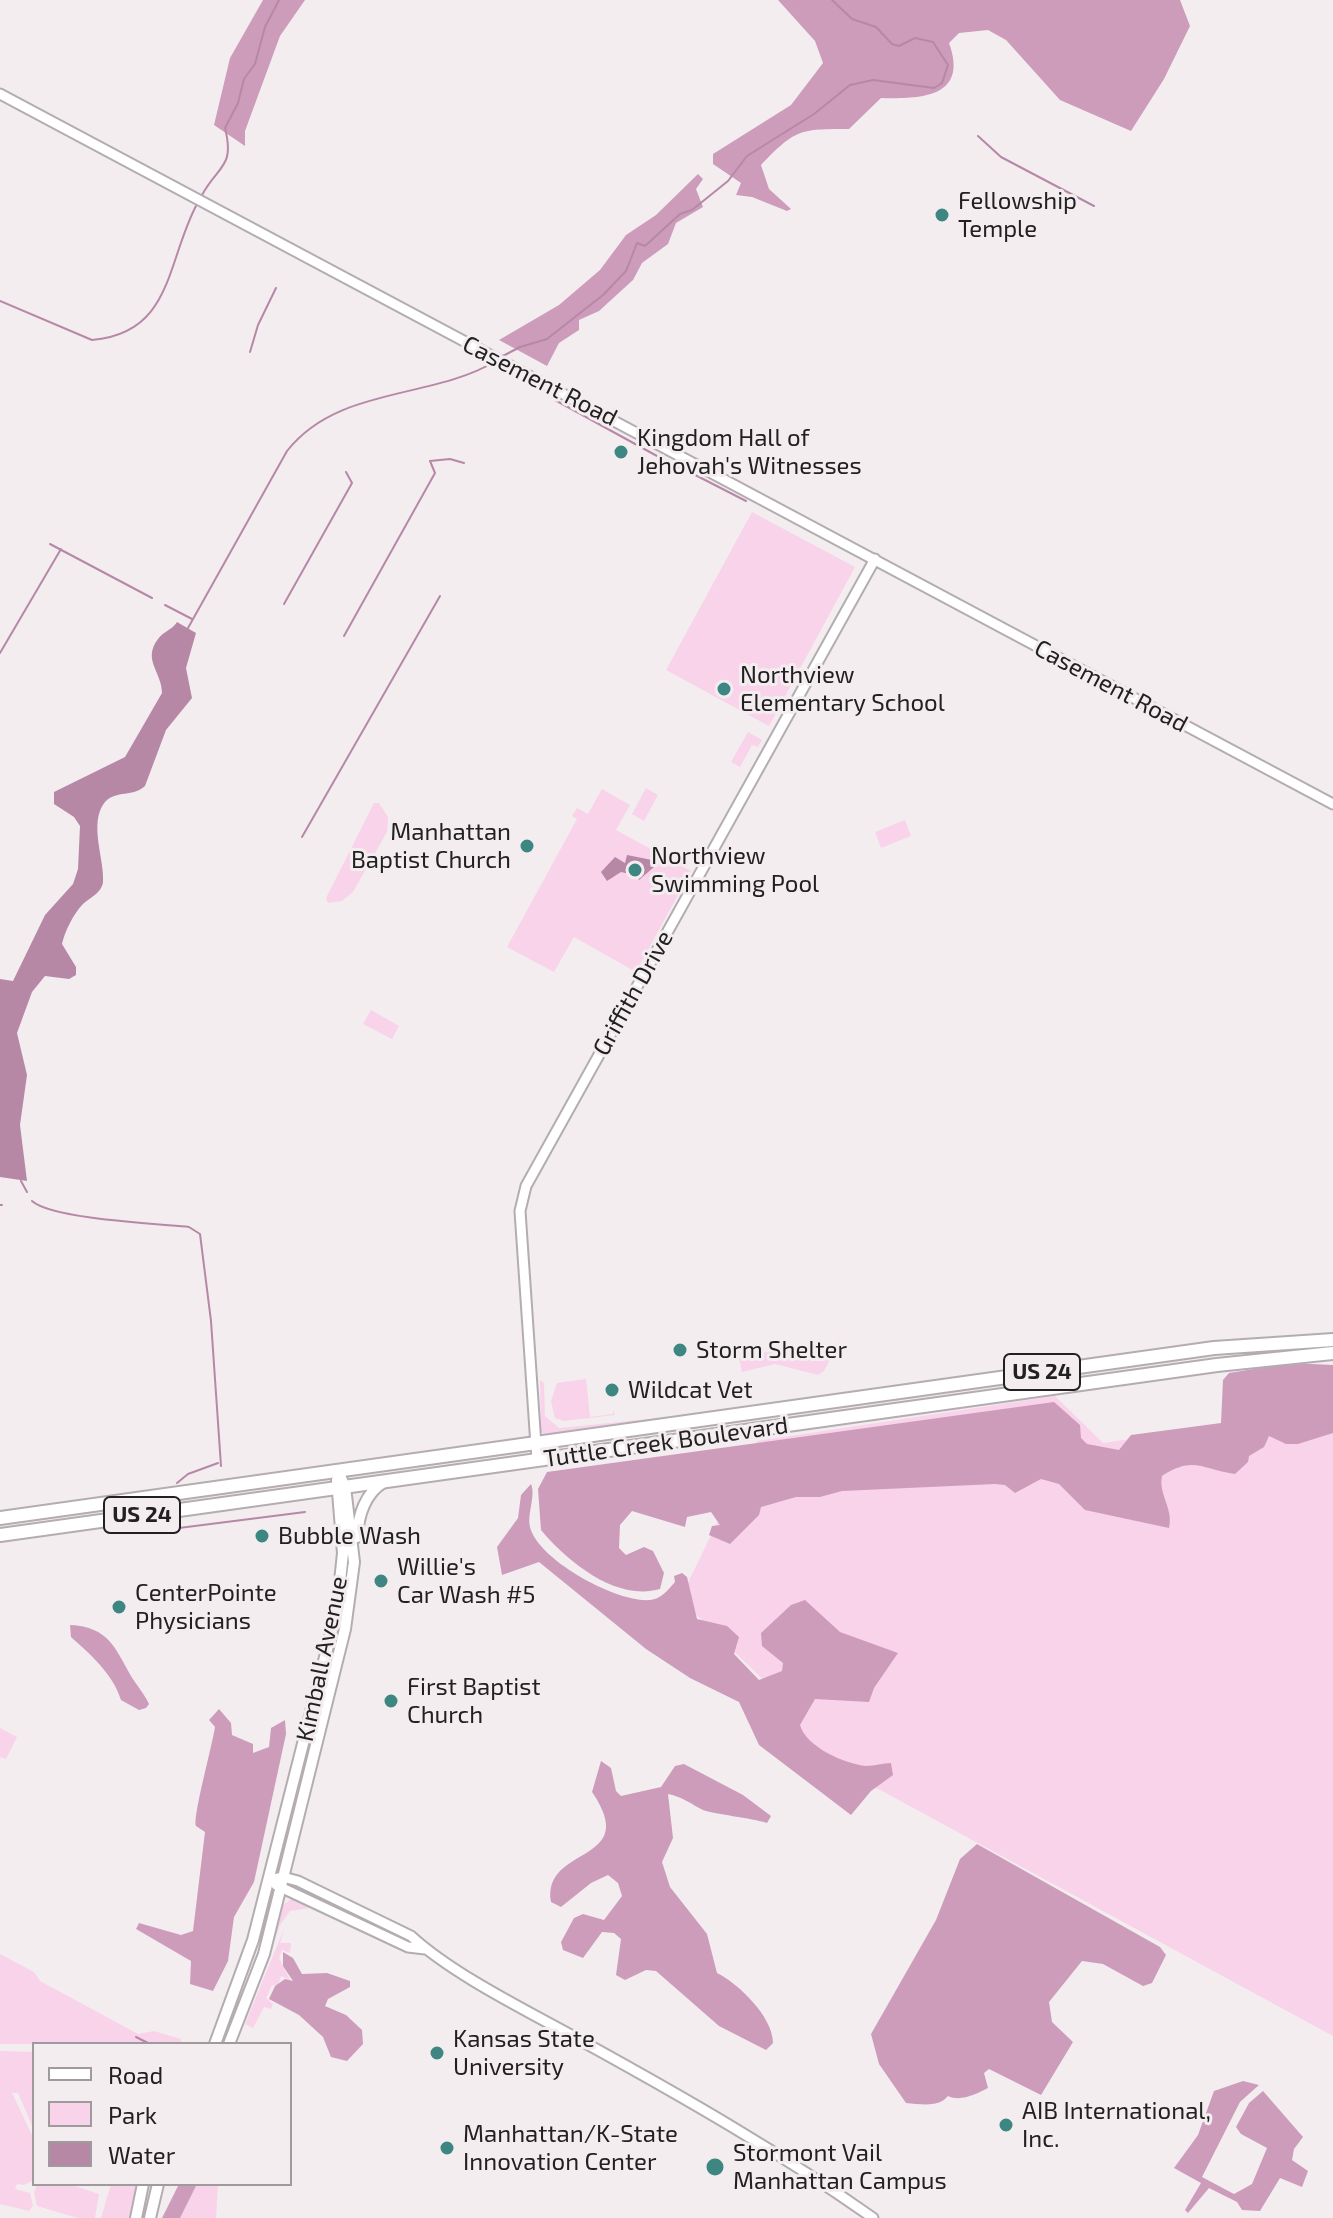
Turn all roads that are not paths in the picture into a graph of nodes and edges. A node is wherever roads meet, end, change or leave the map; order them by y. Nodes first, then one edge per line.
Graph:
1 (0, 94) edge
2 (875, 559) junction
3 (1333, 804) edge
4 (1333, 1340) edge
5 (1333, 1353) edge
6 (536, 1443) junction
7 (537, 1460) junction
8 (338, 1471) junction
9 (387, 1481) junction
10 (341, 1488) junction
11 (0, 1518) edge
12 (0, 1535) edge
13 (354, 1562) junction
14 (270, 1880) junction
15 (282, 1882) junction
16 (231, 2009) junction
17 (216, 2042) edge
18 (223, 2042) edge
19 (230, 2042) edge
20 (143, 2186) edge
21 (158, 2186) edge
22 (136, 2218) edge
23 (150, 2218) edge
24 (873, 2218) edge

1 - 2 street, Casement Road
2 - 3 street, Casement Road
2 - 6 street, Griffith Drive
4 - 6 highway, Tuttle Creek Boulevard / US 24
5 - 7 highway, Tuttle Creek Boulevard / US 24
6 - 7 street, Griffith Drive
6 - 8 highway, Tuttle Creek Boulevard / US 24
7 - 9 highway, Tuttle Creek Boulevard / US 24
8 - 10 main road, Kimball Avenue
8 - 11 highway, Tuttle Creek Boulevard / US 24
9 - 10 highway, Tuttle Creek Boulevard / US 24
9 - 13 main road
10 - 12 highway, Tuttle Creek Boulevard / US 24
10 - 13 main road, Kimball Avenue
10 - 14 main road, Kimball Avenue
13 - 15 main road, Kimball Avenue
14 - 15 street
14 - 16 main road, Kimball Avenue
15 - 19 main road, Kimball Avenue
15 - 24 street
16 - 17 main road, Kimball Avenue
16 - 18 main road
20 - 22 main road
21 - 23 main road

